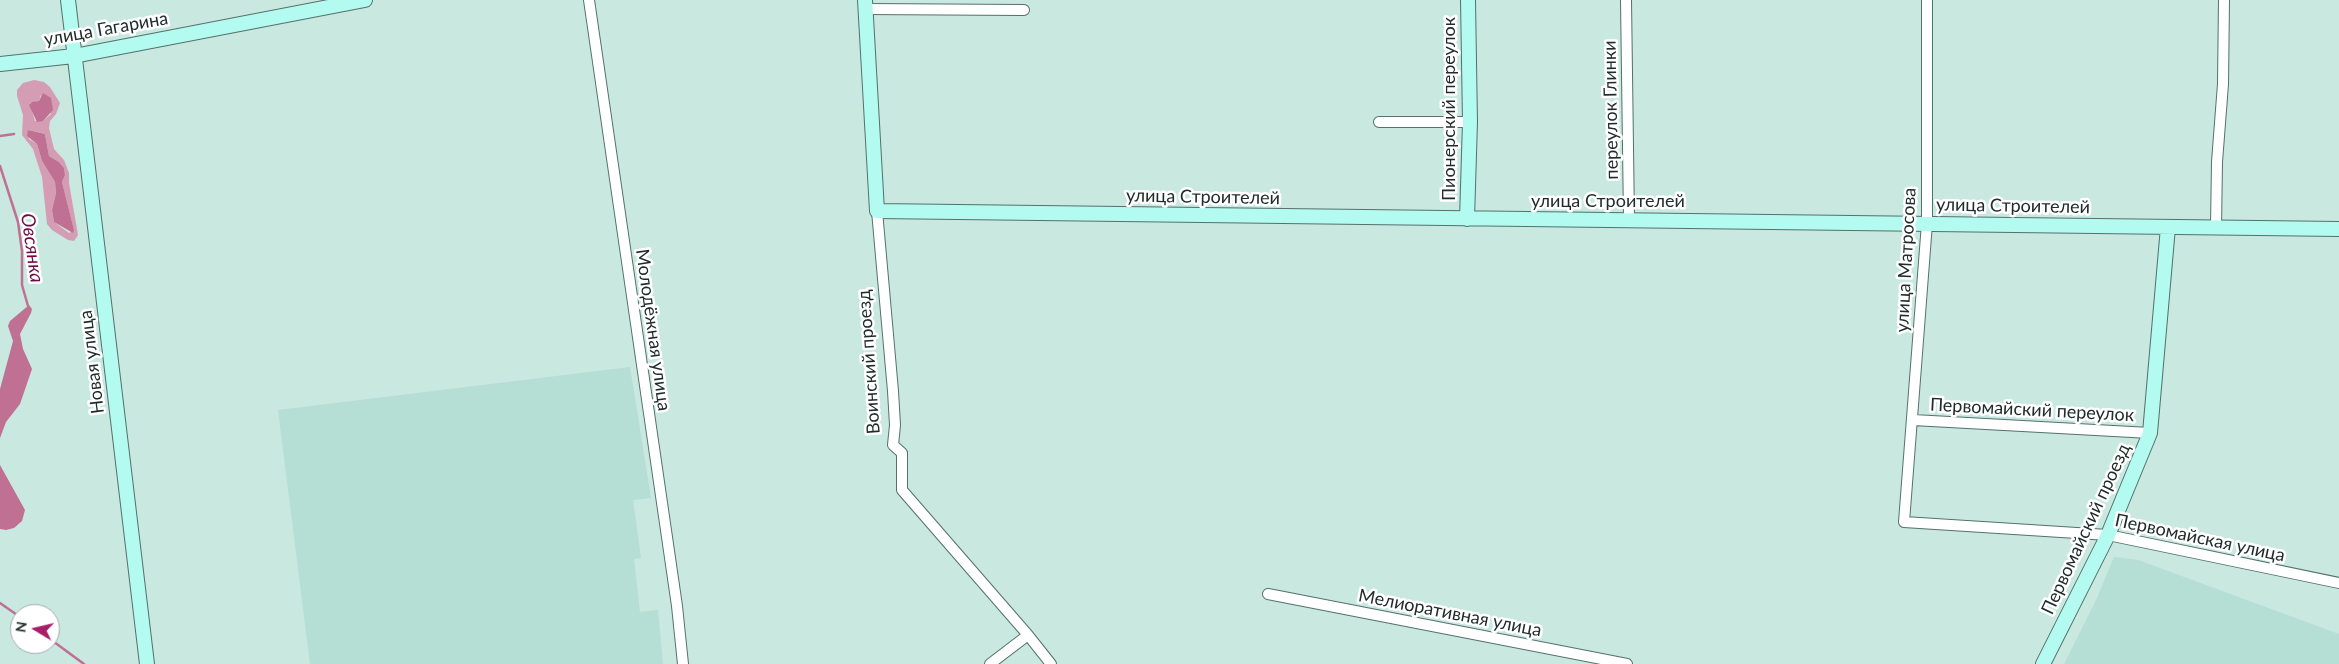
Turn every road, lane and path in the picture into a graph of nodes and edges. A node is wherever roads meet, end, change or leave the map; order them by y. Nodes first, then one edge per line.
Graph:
1 (68, 0) edge
2 (365, 0) edge
3 (589, 0) edge
4 (1468, 0) edge
5 (1626, 0) edge
6 (1927, 0) edge
7 (2224, 0) edge
8 (865, 4) edge
9 (1024, 10) dead end
10 (74, 56) junction
11 (0, 64) edge
12 (1379, 122) dead end
13 (1470, 122) junction
14 (877, 211) junction
15 (1467, 219) junction
16 (1629, 220) junction
17 (1927, 223) junction
18 (2168, 227) junction
19 (2216, 227) junction
20 (2339, 229) edge
21 (1913, 420) junction
22 (2150, 433) junction
23 (1904, 522) joint
24 (2108, 535) junction
25 (2339, 583) edge
26 (1268, 594) dead end
27 (1028, 635) junction
28 (147, 664) edge
29 (683, 664) edge
30 (990, 664) edge
31 (1051, 664) edge
32 (1627, 664) edge
33 (2043, 664) edge

1 - 10 main road, Новая улица
2 - 10 main road, улица Гагарина
3 - 29 street, Молодёжная улица
4 - 13 main road, Пионерский переулок
5 - 16 street, переулок Глинки
6 - 17 street, улица Матросова
7 - 19 street
8 - 9 street
8 - 14 main road, Воинский проезд
10 - 11 main road, улица Гагарина
10 - 28 main road, Новая улица
12 - 13 street
13 - 15 main road, Пионерский переулок
14 - 15 main road, улица Строителей
14 - 27 street, Воинский проезд
15 - 16 main road, улица Строителей
16 - 17 main road, улица Строителей
17 - 18 main road, улица Строителей
17 - 21 street, улица Матросова
18 - 19 main road, улица Строителей
18 - 22 main road, Первомайский проезд
19 - 20 main road, улица Строителей
21 - 22 street, Первомайский переулок
21 - 23 street, улица Матросова
22 - 24 main road, Первомайский проезд
23 - 24 street, Первомайская улица
24 - 25 street, Первомайская улица
24 - 33 main road, Первомайский проезд
26 - 32 street, Мелиоративная улица
27 - 30 street
27 - 31 street, Воинский проезд

